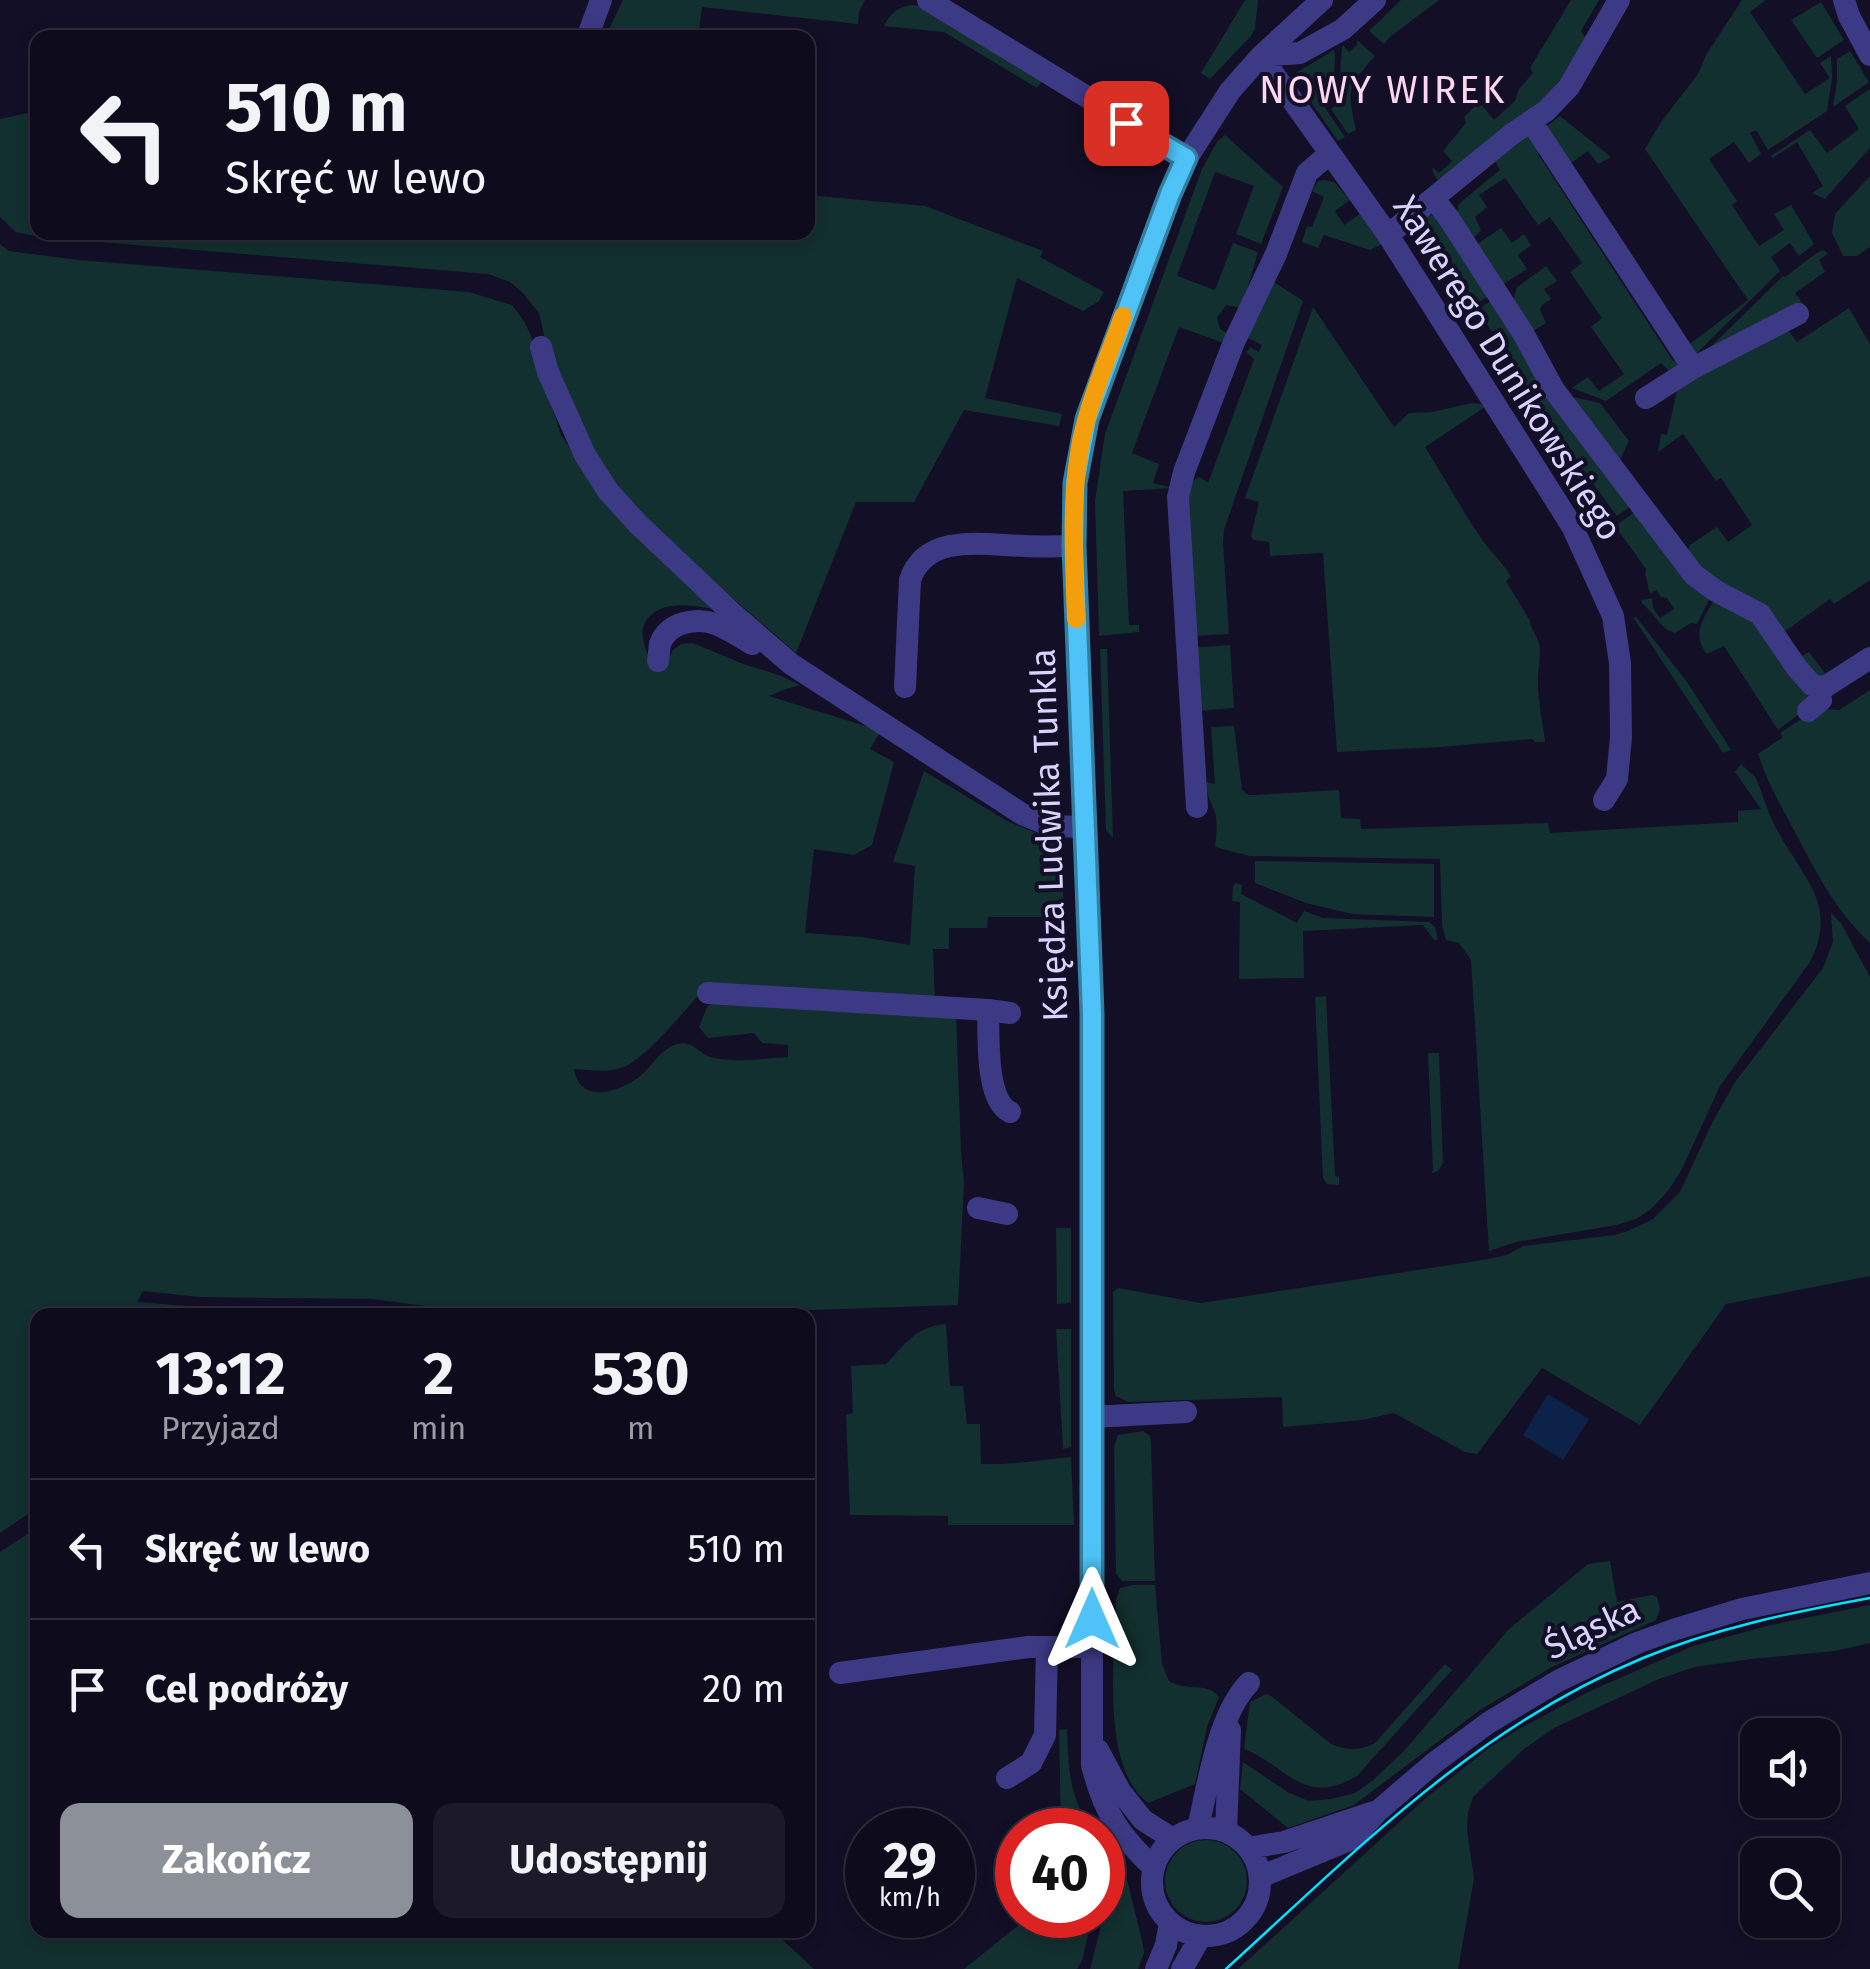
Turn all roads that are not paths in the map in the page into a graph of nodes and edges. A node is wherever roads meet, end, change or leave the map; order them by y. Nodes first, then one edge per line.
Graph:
1 (602, 0) edge
2 (928, 0) edge
3 (1322, 0) edge
4 (1375, 0) edge
5 (1619, 0) edge
6 (1844, 0) edge
7 (590, 30) edge
8 (1870, 55) edge
9 (1261, 56) junction
10 (1530, 122) junction
11 (1329, 154) junction
12 (1186, 158) junction
13 (1434, 199) junction
14 (1388, 234) junction
15 (1798, 314) dead end
16 (541, 347) dead end
17 (1693, 368) junction
18 (1646, 398) dead end
19 (1074, 546) junction
20 (1870, 658) edge
21 (658, 661) dead end
22 (791, 664) junction
23 (1816, 686) junction
24 (905, 688) dead end
25 (1808, 711) dead end
26 (1604, 800) dead end
27 (1197, 807) dead end
28 (1086, 827) junction
29 (708, 994) dead end
30 (1010, 1112) dead end
31 (978, 1208) dead end
32 (1007, 1214) dead end
33 (1186, 1412) dead end
34 (1092, 1417) junction
35 (1870, 1583) edge
36 (1046, 1647) junction
37 (1092, 1647) junction
38 (840, 1673) dead end
39 (1249, 1683) dead end
40 (1229, 1717) junction
41 (1092, 1738) junction
42 (1008, 1778) dead end
43 (1378, 1811) junction
44 (1198, 1828) junction
45 (1226, 1831) junction
46 (1173, 1839) junction
47 (1248, 1848) junction
48 (1153, 1868) junction
49 (1260, 1877) junction
50 (1170, 1923) junction
51 (1201, 1936) junction
52 (1156, 1969) edge
53 (1182, 1969) edge

1 - 7 street
2 - 12 street
3 - 9 street, Księdza Ludwika Tunkla
4 - 9 street
5 - 10 street
6 - 8 street
9 - 11 street, Xawerego Dunikowskiego
9 - 12 street, Księdza Ludwika Tunkla
10 - 13 street
10 - 17 street
11 - 14 street, Xawerego Dunikowskiego
11 - 27 street
12 - 19 street, Księdza Ludwika Tunkla
13 - 14 street
13 - 23 street
14 - 26 street, Xawerego Dunikowskiego
15 - 17 street
16 - 22 street
17 - 18 street
19 - 24 street
19 - 28 street, Księdza Ludwika Tunkla
20 - 23 street
21 - 22 street
22 - 28 street
23 - 25 street
28 - 34 street, Księdza Ludwika Tunkla
29 - 30 street
31 - 32 street
33 - 34 street
34 - 37 street, Księdza Ludwika Tunkla
35 - 43 street, Śląska
36 - 37 street
36 - 38 street
36 - 42 street
37 - 41 street, Księdza Ludwika Tunkla
39 - 40 street
40 - 44 street
40 - 45 street
41 - 46 street, Księdza Ludwika Tunkla
41 - 48 street, Księdza Ludwika Tunkla
43 - 47 street, Śląska
43 - 49 street, Śląska
44 - 45 street
44 - 46 street
45 - 47 street
46 - 48 street
47 - 49 street
48 - 50 street
49 - 51 street
50 - 51 street
50 - 52 street
51 - 53 street

